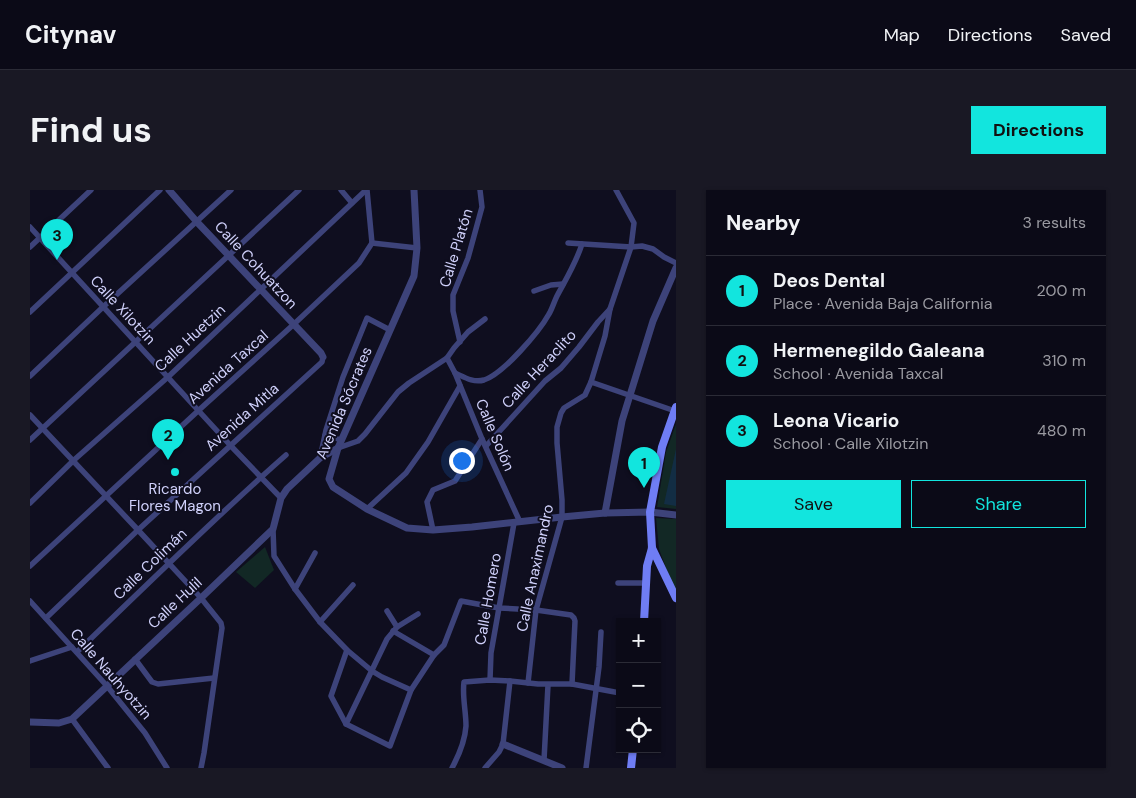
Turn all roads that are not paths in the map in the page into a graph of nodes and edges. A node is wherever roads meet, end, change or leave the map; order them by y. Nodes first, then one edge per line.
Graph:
1 (91, 190) edge
2 (160, 190) edge
3 (169, 190) edge
4 (232, 190) edge
5 (299, 190) edge
6 (341, 190) edge
7 (366, 190) edge
8 (414, 190) edge
9 (480, 190) edge
10 (616, 190) edge
11 (352, 203) junction
12 (197, 222) junction
13 (30, 227) edge
14 (40, 238) junction
15 (372, 243) junction
16 (568, 243) dead end
17 (582, 244) junction
18 (30, 247) edge
19 (631, 247) junction
20 (417, 248) junction
21 (229, 256) junction
22 (676, 263) edge
23 (675, 271) edge
24 (72, 273) junction
25 (563, 284) junction
26 (261, 290) junction
27 (534, 291) dead end
28 (103, 307) junction
29 (610, 309) junction
30 (30, 312) edge
31 (485, 319) dead end
32 (293, 325) junction
33 (390, 330) junction
34 (135, 342) junction
35 (460, 342) junction
36 (323, 357) joint
37 (448, 358) junction
38 (455, 372) junction
39 (30, 376) edge
40 (168, 377) junction
41 (591, 382) junction
42 (460, 386) junction
43 (629, 396) junction
44 (675, 409) edge
45 (199, 410) junction
46 (30, 414) edge
47 (43, 428) junction
48 (325, 435) junction
49 (482, 439) junction
50 (30, 440) edge
51 (341, 440) junction
52 (230, 445) junction
53 (486, 446) junction
54 (338, 448) junction
55 (286, 455) dead end
56 (320, 458) junction
57 (74, 460) junction
58 (260, 477) junction
59 (106, 495) junction
60 (281, 498) junction
61 (30, 502) edge
62 (367, 510) junction
63 (650, 512) junction
64 (605, 513) junction
65 (676, 515) edge
66 (562, 517) junction
67 (517, 523) junction
68 (138, 530) junction
69 (272, 530) junction
70 (433, 530) junction
71 (652, 548) junction
72 (315, 553) dead end
73 (169, 563) junction
74 (30, 566) edge
75 (618, 583) dead end
76 (646, 583) junction
77 (353, 585) dead end
78 (296, 588) junction
79 (201, 598) junction
80 (676, 598) edge
81 (30, 602) edge
82 (499, 608) junction
83 (536, 610) junction
84 (387, 611) dead end
85 (418, 614) dead end
86 (46, 618) junction
87 (644, 618) edge
88 (320, 622) junction
89 (395, 629) junction
90 (601, 632) dead end
91 (72, 646) junction
92 (347, 650) junction
93 (77, 652) junction
94 (434, 655) junction
95 (136, 659) junction
96 (30, 661) edge
97 (372, 671) junction
98 (214, 678) junction
99 (490, 680) junction
100 (510, 681) junction
101 (528, 683) junction
102 (572, 684) junction
103 (548, 685) junction
104 (107, 686) junction
105 (596, 688) junction
106 (412, 690) junction
107 (616, 691) edge
108 (72, 718) junction
109 (30, 722) edge
110 (346, 724) junction
111 (502, 744) junction
112 (633, 753) edge
113 (544, 760) junction
114 (553, 766) edge
115 (107, 768) edge
116 (167, 768) edge
117 (201, 768) edge
118 (452, 768) edge
119 (486, 768) edge
120 (562, 768) edge
121 (586, 768) edge
122 (631, 768) edge

1 - 14 street
2 - 24 street
3 - 12 street, Calle Cohuatzon
4 - 12 street
5 - 21 street
6 - 11 street
7 - 11 street, Calle Huetzin
7 - 15 street
8 - 20 street, Avenida Sócrates
9 - 35 street, Calle Platón
10 - 19 street
11 - 26 street, Calle Huetzin
12 - 21 street, Calle Cohuatzon
12 - 28 street
13 - 14 street, Calle Xilotzin
14 - 18 street
14 - 24 street, Calle Xilotzin
15 - 20 street
15 - 32 street, Avenida Taxcal
16 - 17 street
17 - 19 street
17 - 25 street
19 - 22 street
19 - 29 street
20 - 33 street, Avenida Sócrates
21 - 26 street, Calle Cohuatzon
21 - 34 street
23 - 43 street
24 - 28 street, Calle Xilotzin
24 - 30 street
25 - 27 street
25 - 38 street
26 - 32 street, Calle Cohuatzon
26 - 40 street, Calle Huetzin
28 - 34 street, Calle Xilotzin
28 - 39 street
29 - 41 street
29 - 53 street, Calle Heraclito
31 - 35 street
32 - 36 street, Calle Cohuatzon
32 - 45 street, Avenida Taxcal
33 - 48 street
33 - 51 street, Avenida Sócrates
34 - 40 street, Calle Xilotzin
34 - 47 street
35 - 37 street
36 - 52 street, Avenida Mitla
37 - 38 street, Calle Solón
37 - 54 street
38 - 42 street, Calle Solón
40 - 45 street, Calle Xilotzin
40 - 57 street, Calle Huetzin
41 - 43 street
41 - 66 street, Calle Anaximandro
42 - 49 street, Calle Solón
42 - 62 street
43 - 44 street
43 - 64 street
44 - 63 main road
45 - 52 street, Calle Xilotzin
45 - 59 street, Avenida Taxcal
46 - 47 street
47 - 50 street
47 - 57 street
48 - 51 street
48 - 56 street
49 - 53 street, Calle Solón
49 - 70 street
51 - 54 street, Avenida Sócrates
52 - 58 street, Calle Xilotzin
52 - 68 street, Avenida Mitla
53 - 67 street, Calle Solón
54 - 56 street
54 - 62 street, Avenida Sócrates
55 - 58 street, Calle Colimán
56 - 60 street
57 - 59 street
57 - 61 street, Calle Huetzin
58 - 60 street, Calle Xilotzin
58 - 73 street, Calle Colimán
59 - 68 street
59 - 74 street, Avenida Taxcal
60 - 69 street
62 - 70 street, Avenida Sócrates
63 - 64 street, Avenida Sócrates
63 - 65 street, Avenida Sócrates
63 - 71 main road
64 - 66 street, Avenida Sócrates
66 - 67 street, Avenida Sócrates
66 - 83 street, Calle Anaximandro
67 - 70 street, Avenida Sócrates
67 - 82 street, Calle Homero
68 - 73 street
68 - 86 street, Avenida Mitla
69 - 78 street
69 - 79 street, Calle Hulil
71 - 76 main road
71 - 80 main road
72 - 78 street
73 - 79 street
73 - 93 street, Calle Colimán
75 - 76 street
76 - 87 main road
77 - 88 street
78 - 88 street
79 - 95 street, Calle Hulil
79 - 98 street
81 - 86 street, Calle Nauhyotzin
82 - 83 street
82 - 94 street
82 - 99 street, Calle Homero
83 - 101 street, Calle Anaximandro
83 - 102 street
84 - 89 street
85 - 89 street
86 - 91 street, Calle Nauhyotzin
88 - 92 street
89 - 94 street
89 - 97 street
90 - 105 street
91 - 93 street, Calle Nauhyotzin
91 - 96 street
92 - 97 street
92 - 110 street
93 - 104 street, Calle Nauhyotzin
94 - 106 street
95 - 98 street
95 - 104 street, Calle Hulil
97 - 106 street
97 - 110 street
98 - 117 street
99 - 100 street
99 - 118 street
100 - 101 street
100 - 111 street
101 - 103 street
102 - 103 street
102 - 105 street
103 - 113 street
104 - 108 street, Calle Hulil
104 - 116 street, Calle Nauhyotzin
105 - 107 street
105 - 121 street
106 - 110 street
108 - 109 street
108 - 115 street
111 - 113 street
111 - 119 street
112 - 122 main road
113 - 114 street
114 - 120 street

